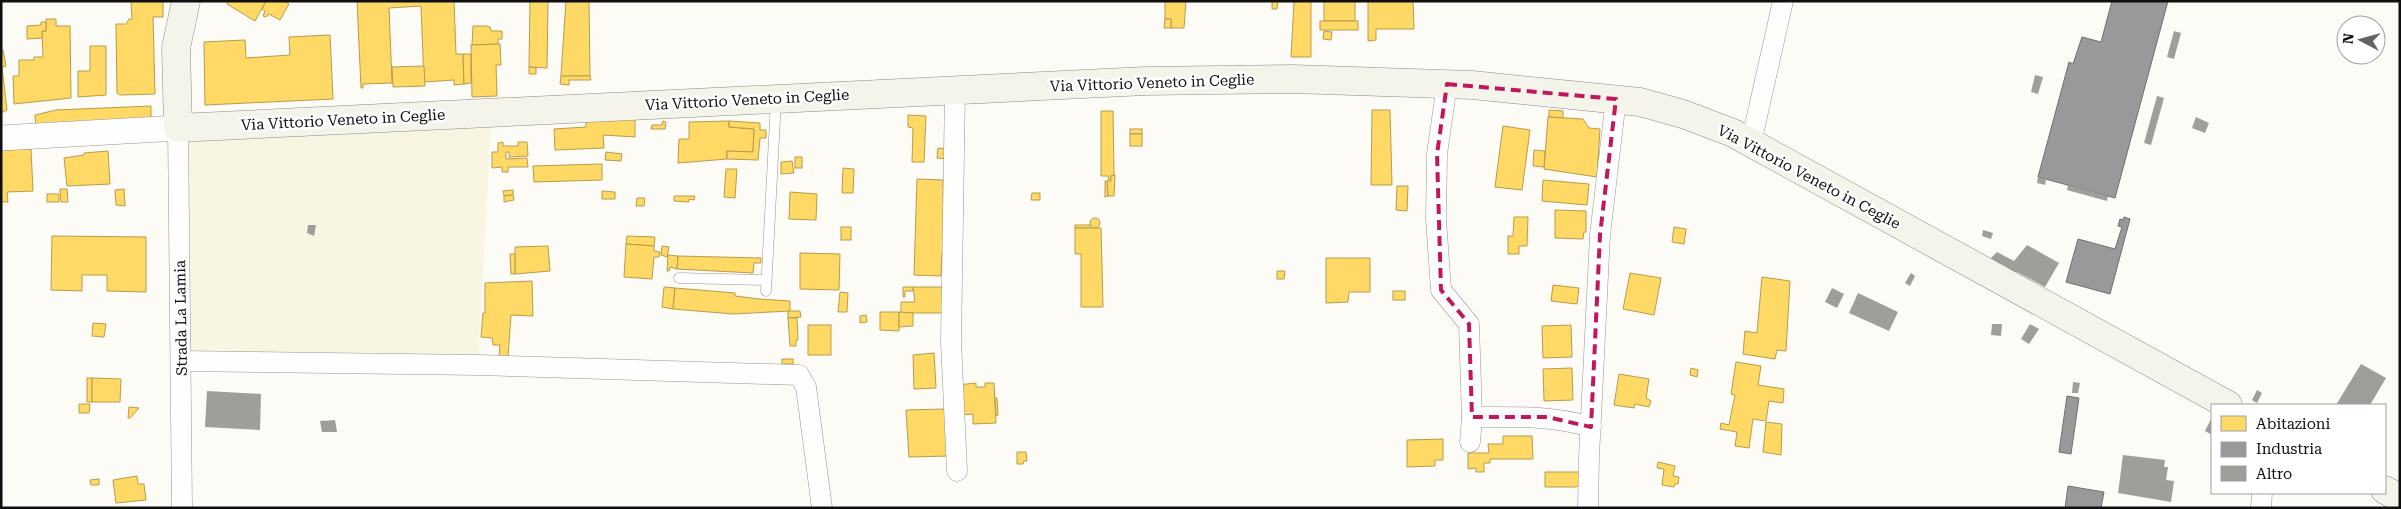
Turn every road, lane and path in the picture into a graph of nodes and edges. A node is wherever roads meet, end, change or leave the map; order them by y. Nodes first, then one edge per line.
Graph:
1 (186, 1) edge
2 (1783, 1) edge
3 (1446, 84) junction
4 (956, 90) junction
5 (776, 98) junction
6 (1616, 99) junction
7 (178, 128) junction
8 (1, 138) edge
9 (1751, 143) junction
10 (679, 278) dead end
11 (182, 361) junction
12 (2226, 404) edge
13 (1472, 417) junction
14 (1591, 426) junction
15 (1470, 442) dead end
16 (957, 471) dead end
17 (2386, 491) edge
18 (2262, 494) edge
19 (2400, 498) edge
20 (182, 508) edge
21 (822, 508) edge
22 (1588, 508) edge
23 (2261, 508) edge

1 - 7 main road
2 - 9 street
3 - 4 main road, Via Vittorio Veneto in Ceglie
3 - 6 main road, Via Vittorio Veneto in Ceglie
3 - 13 street
4 - 5 main road, Via Vittorio Veneto in Ceglie
4 - 16 street
5 - 7 main road, Via Vittorio Veneto in Ceglie
5 - 10 lane
6 - 9 main road, Via Vittorio Veneto in Ceglie
6 - 14 street
7 - 8 street, Via Vittorio Veneto in Ceglie
7 - 11 street, Strada La Lamia
9 - 12 main road, Via Vittorio Veneto in Ceglie
11 - 20 street, Strada La Lamia
11 - 21 street
13 - 14 street
13 - 15 street
14 - 22 street
17 - 19 main road
18 - 23 street

